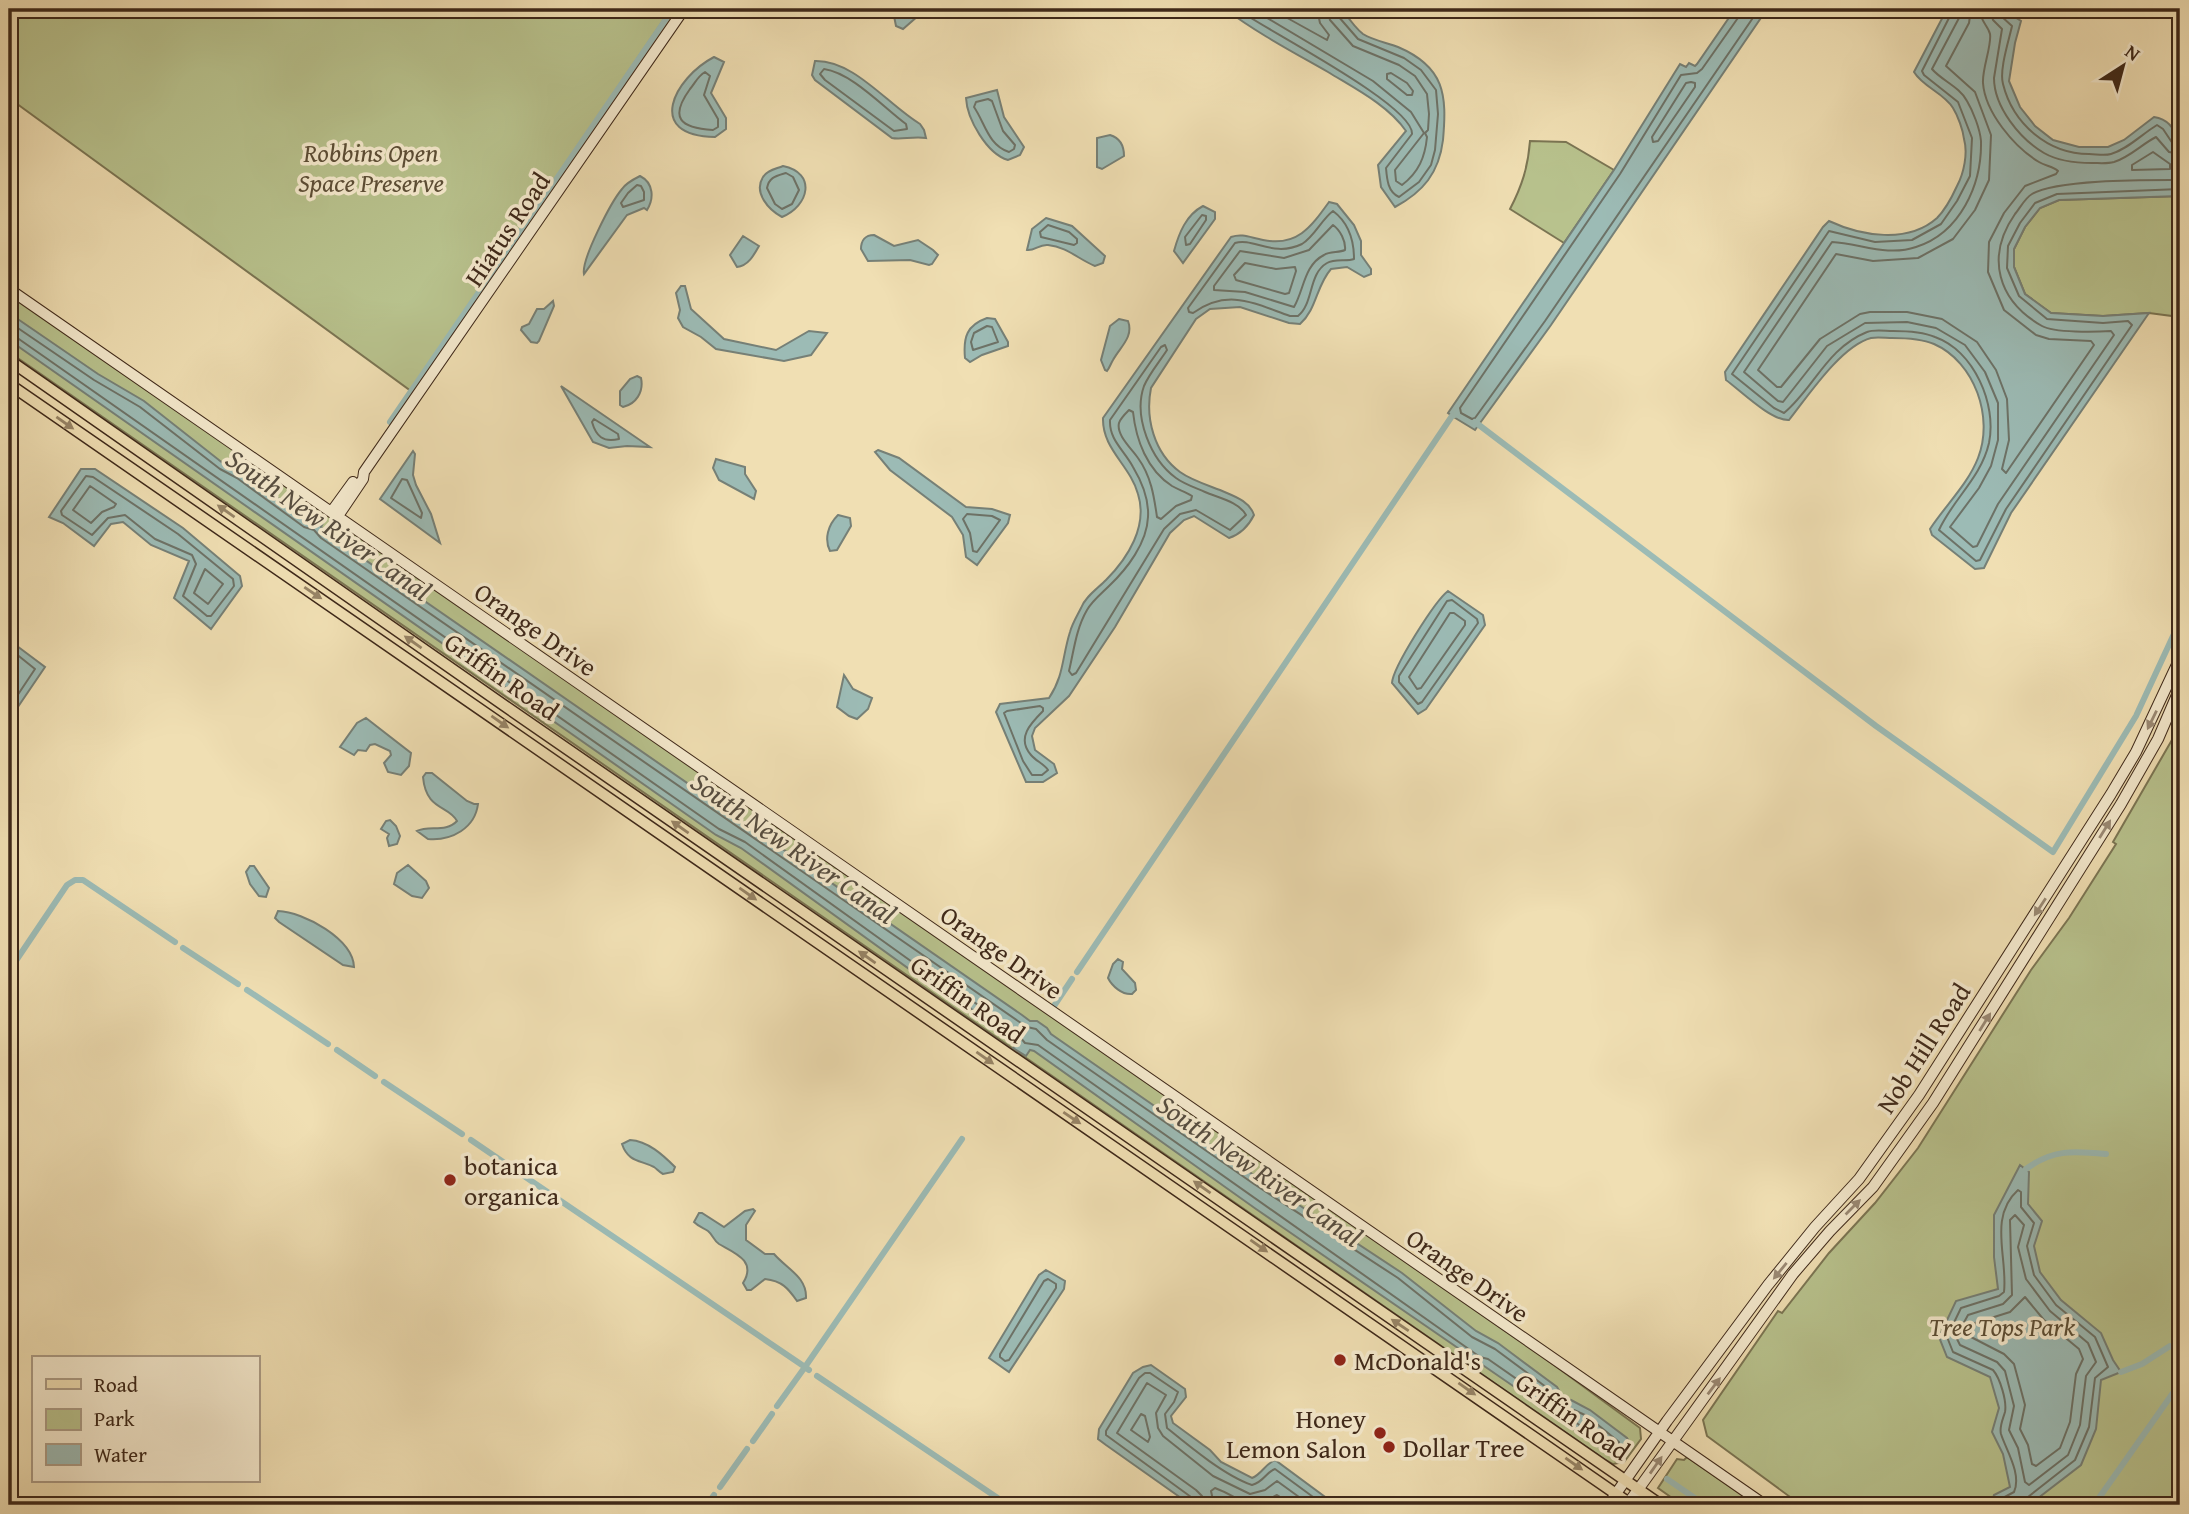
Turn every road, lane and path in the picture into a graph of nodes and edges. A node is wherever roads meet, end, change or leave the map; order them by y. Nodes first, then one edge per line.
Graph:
1 (684, 9) edge
2 (9, 289) edge
3 (9, 360) edge
4 (9, 384) edge
5 (335, 514) junction
6 (289, 555) junction
7 (267, 562) junction
8 (306, 567) junction
9 (289, 576) junction
10 (2180, 658) edge
11 (2180, 688) edge
12 (1327, 1274) junction
13 (1301, 1275) junction
14 (1344, 1305) junction
15 (1379, 1310) junction
16 (1660, 1432) junction
17 (1673, 1441) junction
18 (1626, 1481) junction
19 (1638, 1489) junction
20 (1616, 1494) junction
21 (1629, 1504) edge
22 (1608, 1505) edge
23 (1661, 1505) edge
24 (1765, 1505) edge

1 - 5 street, Hiatus Road
2 - 5 street, Orange Drive
6 -> 3 main road, Griffin Road
4 -> 7 main road, Griffin Road
5 - 16 street, Orange Drive
6 - 7 main road
6 - 8 main road, Griffin Road
7 - 9 main road, Griffin Road
8 - 9 main road
12 -> 8 main road, Griffin Road
9 -> 13 main road, Griffin Road
10 -> 16 street, Nob Hill Road
17 -> 11 street, Nob Hill Road
12 - 13 main road
12 - 15 main road, Griffin Road
13 - 14 main road, Griffin Road
14 - 15 main road
14 -> 20 main road, Griffin Road
18 -> 15 main road, Griffin Road
16 - 17 street, Orange Drive
16 - 18 street, Nob Hill Road
19 -> 17 street, Nob Hill Road
17 - 24 street, Orange Drive
18 - 19 main road, Griffin Road
18 - 20 street, Nob Hill Road
19 - 21 street, Nob Hill Road
19 - 23 main road, Griffin Road
20 - 21 main road, Griffin Road
20 - 22 street, Nob Hill Road

